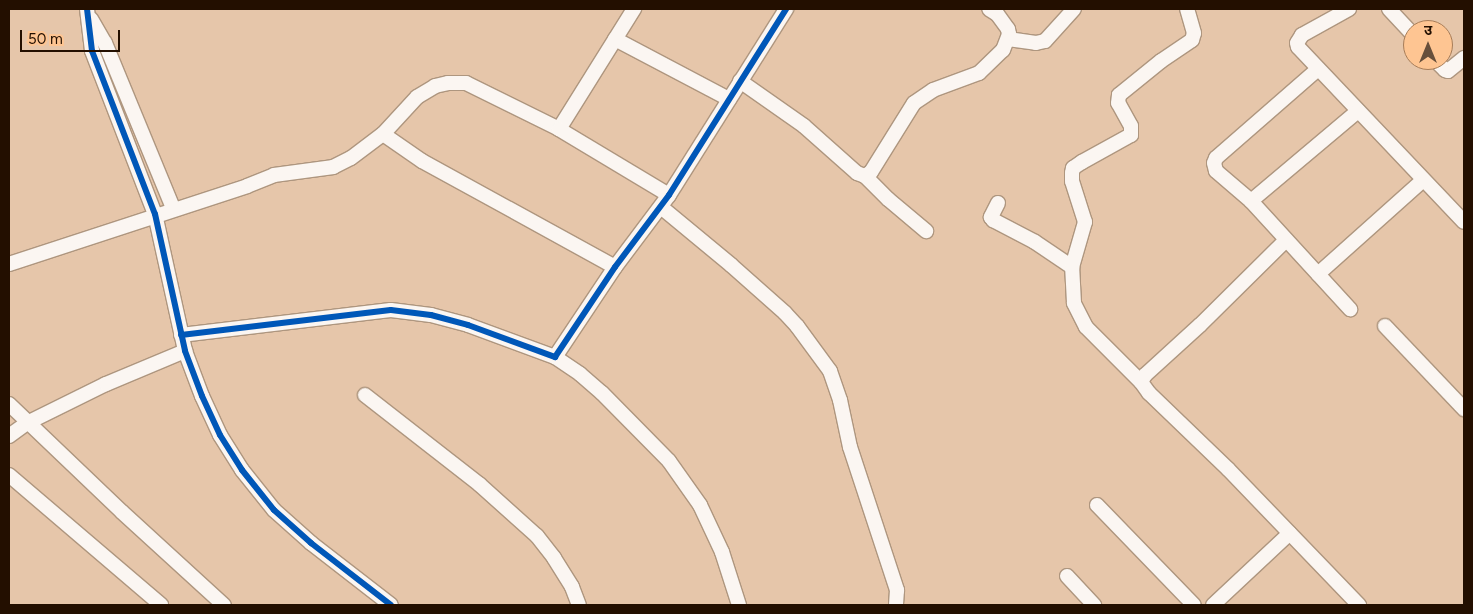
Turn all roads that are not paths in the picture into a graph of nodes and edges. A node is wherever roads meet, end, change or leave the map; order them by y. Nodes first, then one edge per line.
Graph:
1 (634, 9) edge
2 (1074, 9) edge
3 (1187, 9) edge
4 (1349, 9) edge
5 (1390, 9) edge
6 (781, 10) edge
7 (996, 11) edge
8 (88, 12) edge
9 (1403, 24) edge
10 (615, 39) junction
11 (1008, 39) junction
12 (1464, 58) edge
13 (1453, 67) edge
14 (1318, 69) junction
15 (740, 80) junction
16 (729, 99) junction
17 (1358, 111) junction
18 (559, 129) junction
19 (383, 134) junction
20 (866, 176) junction
21 (1423, 180) junction
22 (665, 201) junction
23 (1251, 202) junction
24 (998, 203) dead end
25 (173, 208) junction
26 (155, 214) junction
27 (1464, 222) edge
28 (926, 231) dead end
29 (1286, 240) junction
30 (9, 264) edge
31 (615, 266) junction
32 (1072, 266) junction
33 (1318, 274) junction
34 (1350, 310) dead end
35 (1385, 326) dead end
36 (182, 335) junction
37 (185, 351) junction
38 (556, 357) junction
39 (1141, 382) junction
40 (365, 395) dead end
41 (9, 404) edge
42 (1464, 409) edge
43 (27, 423) junction
44 (9, 436) edge
45 (9, 475) edge
46 (1097, 506) dead end
47 (1290, 533) junction
48 (1067, 576) dead end
49 (161, 605) edge
50 (224, 605) edge
51 (391, 605) edge
52 (579, 605) edge
53 (739, 605) edge
54 (896, 605) edge
55 (1094, 605) edge
56 (1194, 605) edge
57 (1213, 605) edge
58 (1359, 605) edge

1 - 10 street
2 - 11 street
3 - 32 street
4 - 14 street
5 - 9 street
6 - 15 street
7 - 11 street
8 - 25 street
8 - 26 street
10 - 16 street
10 - 18 street
11 - 20 street
12 - 13 street
14 - 17 street
14 - 23 street
15 - 16 street
15 - 20 street
16 - 22 street
17 - 21 street
17 - 23 street
18 - 19 street
18 - 22 street
19 - 25 street
19 - 31 street
20 - 28 street
21 - 27 street
21 - 33 street
22 - 31 street
22 - 54 street
23 - 29 street
24 - 32 street
25 - 26 street
26 - 30 street
26 - 36 street
29 - 33 street
29 - 39 street
31 - 38 street
32 - 39 street
33 - 34 street
35 - 42 street
36 - 37 street
36 - 38 street
37 - 43 street
37 - 51 street
38 - 53 street
39 - 47 street
40 - 52 street
41 - 43 street
43 - 44 street
43 - 50 street
45 - 49 street
46 - 56 street
47 - 57 street
47 - 58 street
48 - 55 street

